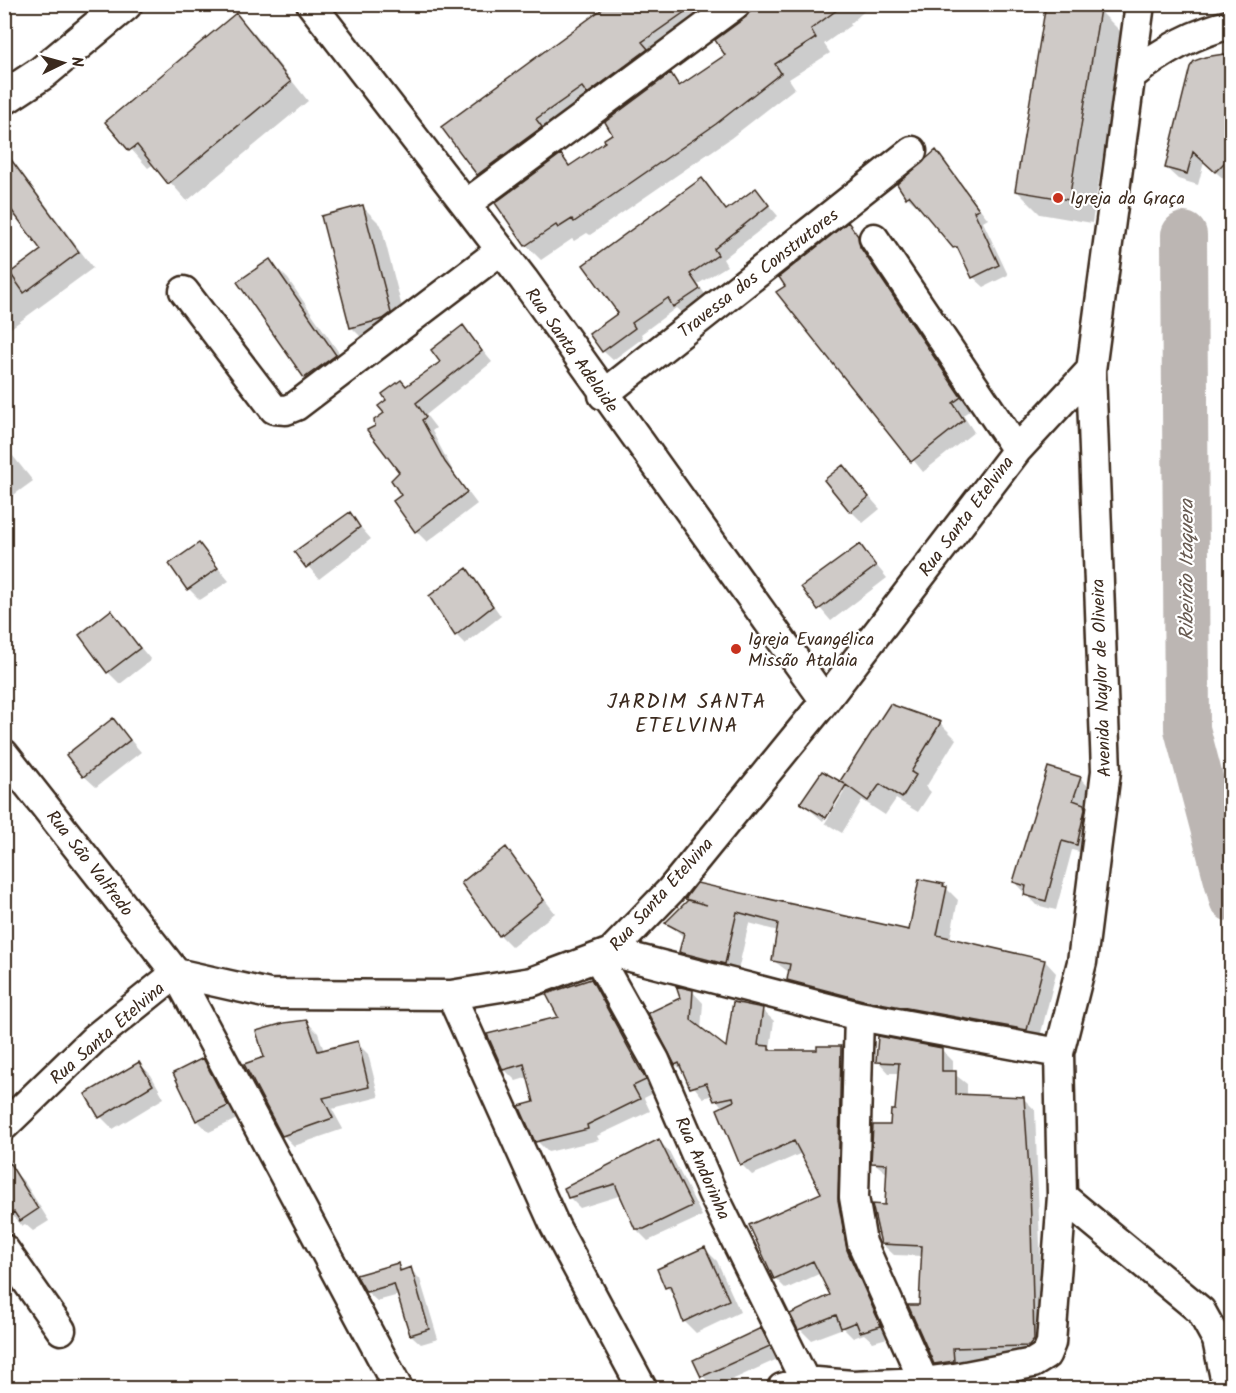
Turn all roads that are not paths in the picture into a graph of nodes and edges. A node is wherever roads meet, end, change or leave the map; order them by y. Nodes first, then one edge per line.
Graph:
1 (125, 4) edge
2 (311, 4) edge
3 (736, 4) edge
4 (1140, 4) edge
5 (1232, 24) edge
6 (1132, 75) junction
7 (4, 98) edge
8 (912, 151) dead end
9 (466, 204) junction
10 (874, 238) dead end
11 (501, 250) junction
12 (184, 291) dead end
13 (1091, 370) junction
14 (603, 395) junction
15 (1017, 450) junction
16 (825, 701) junction
17 (4, 754) edge
18 (605, 955) junction
19 (176, 973) junction
20 (451, 995) junction
21 (859, 1016) junction
22 (1059, 1053) junction
23 (4, 1126) edge
24 (1062, 1196) junction
25 (4, 1249) edge
26 (61, 1330) dead end
27 (924, 1382) junction
28 (793, 1385) edge
29 (398, 1389) edge
30 (642, 1389) edge
31 (1227, 1389) edge

1 - 7 main road
2 - 9 street, Rua Santa Adelaide
3 - 9 street
4 - 6 street, Avenida Naylor de Oliveira
5 - 6 street
6 - 13 street, Avenida Naylor de Oliveira
8 - 14 street, Travessa dos Construtores
9 - 11 street, Rua Santa Adelaide
10 - 15 street
11 - 12 street
11 - 14 street, Rua Santa Adelaide
13 - 15 street, Rua Santa Etelvina
13 - 22 street, Avenida Naylor de Oliveira
14 - 16 street, Rua Santa Adelaide
15 - 16 street, Rua Santa Etelvina
16 - 18 street, Rua Santa Etelvina
17 - 19 street, Rua São Valfredo
18 - 20 street, Rua Santa Etelvina
18 - 21 street
18 - 28 street, Rua Andorinha
19 - 20 street, Rua Santa Etelvina
19 - 23 street, Rua Santa Etelvina
19 - 29 street, Rua São Valfredo
20 - 30 street
21 - 22 street
21 - 27 street
22 - 24 street, Avenida Naylor de Oliveira
24 - 27 street, Avenida Naylor de Oliveira
24 - 31 street
25 - 26 street
27 - 28 street, Avenida Naylor de Oliveira

